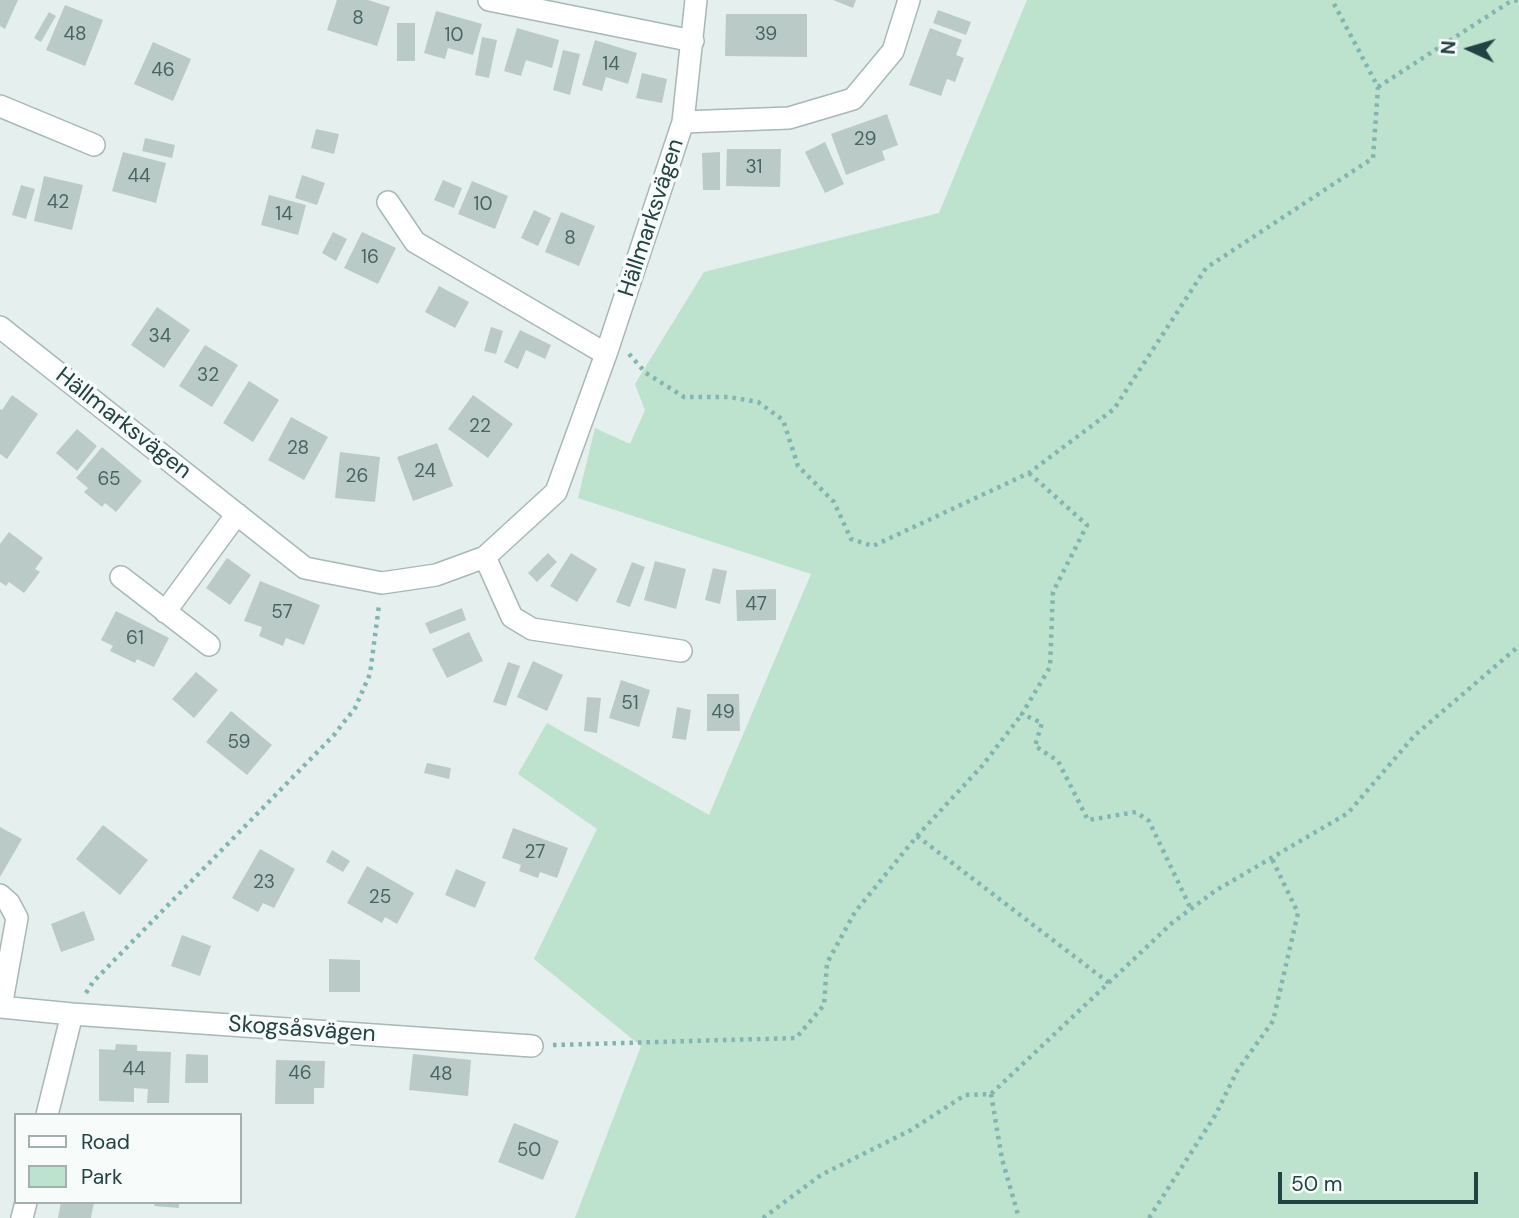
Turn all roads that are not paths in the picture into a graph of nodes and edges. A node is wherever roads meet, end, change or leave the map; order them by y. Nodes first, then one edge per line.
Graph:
1 (489, 0) edge
2 (696, 0) edge
3 (909, 0) edge
4 (693, 41) junction
5 (0, 106) edge
6 (684, 122) junction
7 (93, 145) dead end
8 (388, 202) dead end
9 (3, 337) edge
10 (609, 344) junction
11 (237, 514) junction
12 (485, 557) junction
13 (121, 577) dead end
14 (165, 612) junction
15 (209, 645) dead end
16 (681, 651) dead end
17 (0, 895) edge
18 (0, 1007) edge
19 (72, 1014) junction
20 (532, 1046) road end
21 (47, 1113) edge

1 - 4 street
2 - 4 street, Hällmarksvägen
3 - 6 street, Hällmarksvägen
4 - 6 street, Hällmarksvägen
5 - 7 street
6 - 10 street, Hällmarksvägen
8 - 10 street
9 - 11 street, Hällmarksvägen
10 - 12 street, Hällmarksvägen
11 - 12 street, Hällmarksvägen
11 - 14 street
12 - 16 street
13 - 14 street
14 - 15 street
17 - 18 street, Skogsåsvägen
18 - 19 street, Skogsåsvägen
19 - 20 street, Skogsåsvägen
19 - 21 street

